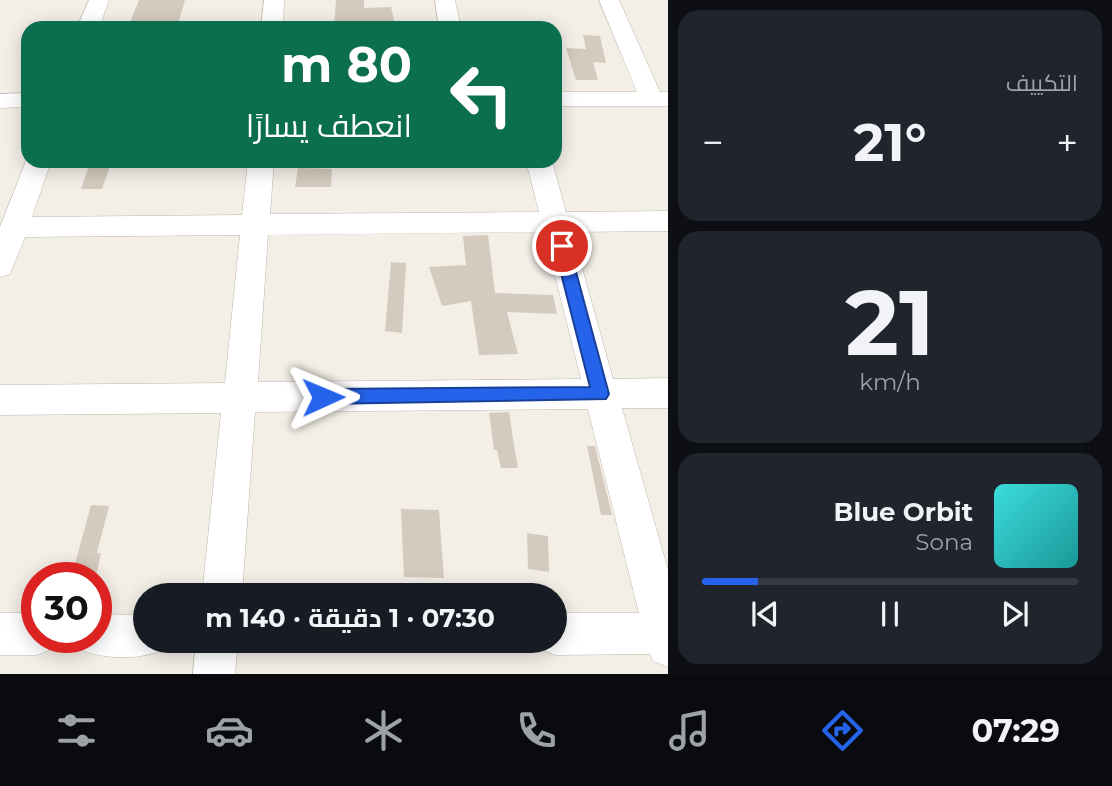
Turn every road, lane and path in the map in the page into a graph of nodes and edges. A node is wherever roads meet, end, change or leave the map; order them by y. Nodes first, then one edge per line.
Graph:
1 (99, 0) edge
2 (275, 0) edge
3 (445, 0) edge
4 (609, 0) edge
5 (91, 21) edge
6 (273, 21) edge
7 (449, 21) edge
8 (562, 99) edge
9 (660, 99) edge
10 (21, 100) edge
11 (0, 101) edge
12 (35, 168) edge
13 (260, 168) edge
14 (541, 168) edge
15 (667, 221) edge
16 (555, 222) junction
17 (256, 225) junction
18 (14, 227) junction
19 (0, 266) edge
20 (667, 393) edge
21 (600, 394) junction
22 (240, 397) junction
23 (0, 400) edge
24 (223, 583) edge
25 (0, 634) edge
26 (21, 634) edge
27 (567, 634) edge
28 (112, 635) edge
29 (133, 636) edge
30 (666, 638) edge
31 (216, 653) edge
32 (214, 674) edge

1 - 5 street
2 - 6 street
3 - 7 street
4 - 9 street
8 - 9 street
10 - 11 street
12 - 18 street
13 - 17 street
14 - 16 street
15 - 16 street
16 - 17 street
16 - 21 street
17 - 18 street
17 - 22 street
18 - 19 street
20 - 21 street
21 - 22 street
21 - 30 street
22 - 23 street
22 - 24 street
25 - 26 street
27 - 30 street
28 - 29 street
31 - 32 street

